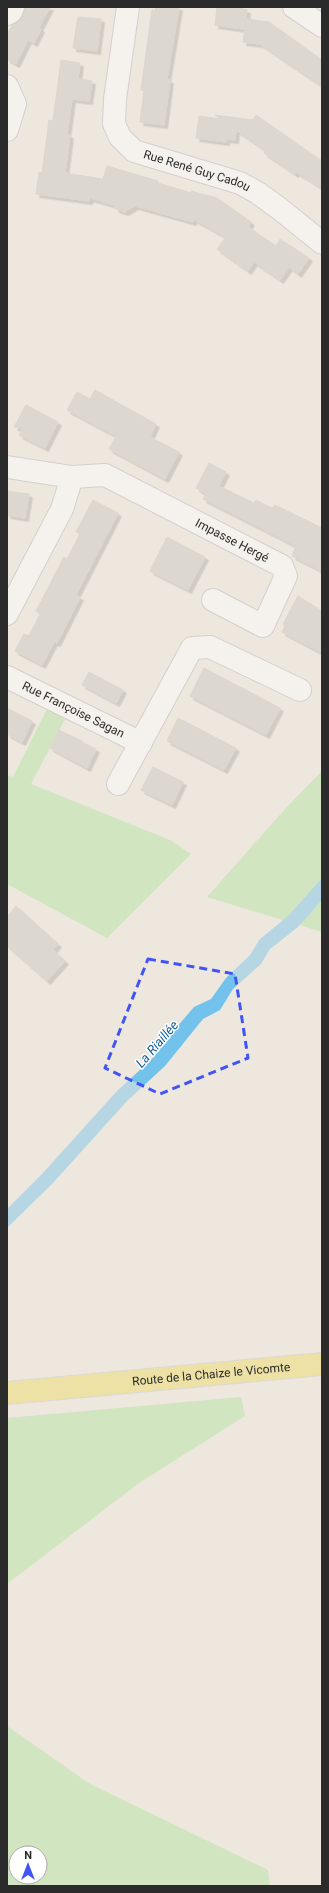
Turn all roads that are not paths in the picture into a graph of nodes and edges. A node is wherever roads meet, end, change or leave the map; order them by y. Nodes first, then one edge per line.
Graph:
1 (13, 7) edge
2 (128, 7) edge
3 (294, 7) edge
4 (7, 14) edge
5 (322, 26) edge
6 (7, 86) edge
7 (7, 130) edge
8 (322, 243) edge
9 (7, 467) edge
10 (72, 477) junction
11 (213, 600) dead end
12 (7, 614) edge
13 (7, 677) edge
14 (300, 690) dead end
15 (141, 743) junction
16 (118, 784) dead end
17 (322, 1364) edge
18 (7, 1393) edge

1 - 4 street
2 - 8 street, Rue René Guy Cadou
3 - 5 street
6 - 7 street
9 - 10 street
10 - 11 street, Impasse Hergé
10 - 12 street
13 - 15 street, Rue Françoise Sagan
14 - 15 street
15 - 16 street
17 - 18 main road, Route de la Chaize le Vicomte

